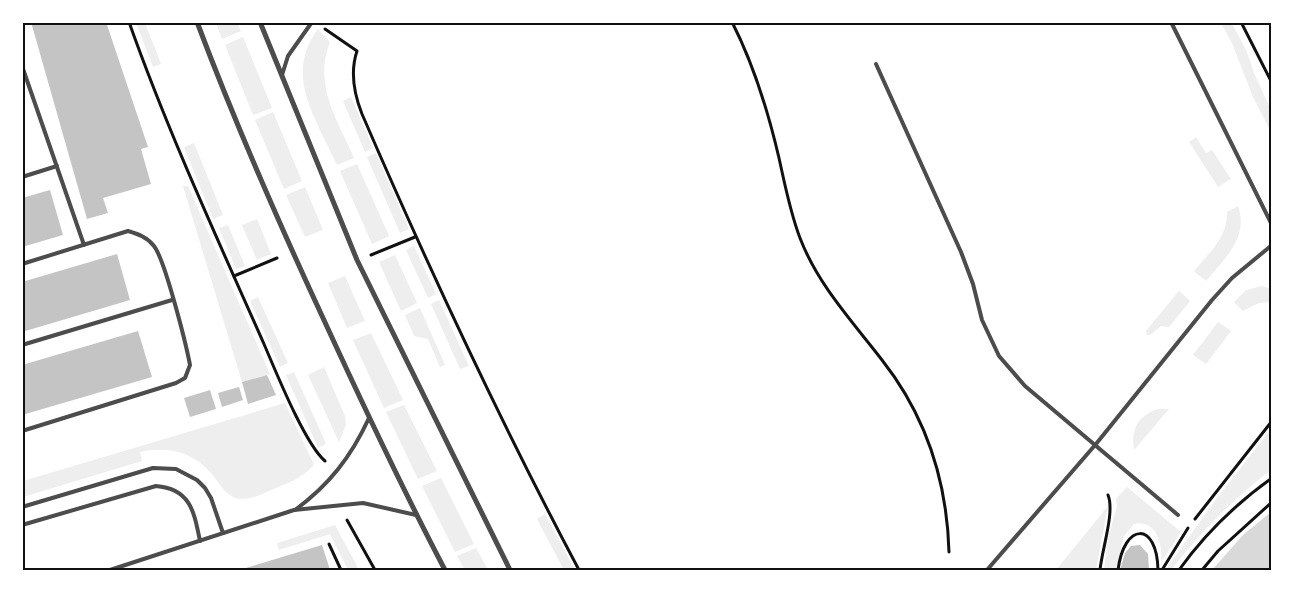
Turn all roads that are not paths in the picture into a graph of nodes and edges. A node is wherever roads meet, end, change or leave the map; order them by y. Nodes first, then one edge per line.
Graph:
1 (197, 22) edge
2 (260, 22) edge
3 (312, 22) edge
4 (1171, 22) edge
5 (876, 64) dead end
6 (22, 66) edge
7 (281, 77) junction
8 (57, 166) junction
9 (22, 177) edge
10 (1272, 225) edge
11 (84, 245) junction
12 (1272, 245) edge
13 (22, 264) edge
14 (172, 300) junction
15 (22, 345) edge
16 (369, 418) junction
17 (22, 431) edge
18 (1096, 444) junction
19 (22, 507) edge
20 (294, 510) junction
21 (416, 515) junction
22 (1178, 515) dead end
23 (22, 525) edge
24 (223, 533) junction
25 (200, 541) junction
26 (110, 570) edge
27 (445, 570) edge
28 (510, 570) edge
29 (987, 570) edge

1 - 16 street
2 - 7 street
3 - 7 lane
4 - 10 lane
5 - 18 lane
6 - 8 lane
7 - 28 street
8 - 9 lane
8 - 11 lane
11 - 13 lane
11 - 14 lane
12 - 18 lane
14 - 15 lane
14 - 17 lane
16 - 20 lane
16 - 21 street
18 - 22 lane
18 - 29 lane
19 - 24 lane
20 - 21 lane
20 - 24 lane
21 - 27 street
23 - 25 lane
24 - 25 lane
25 - 26 lane

